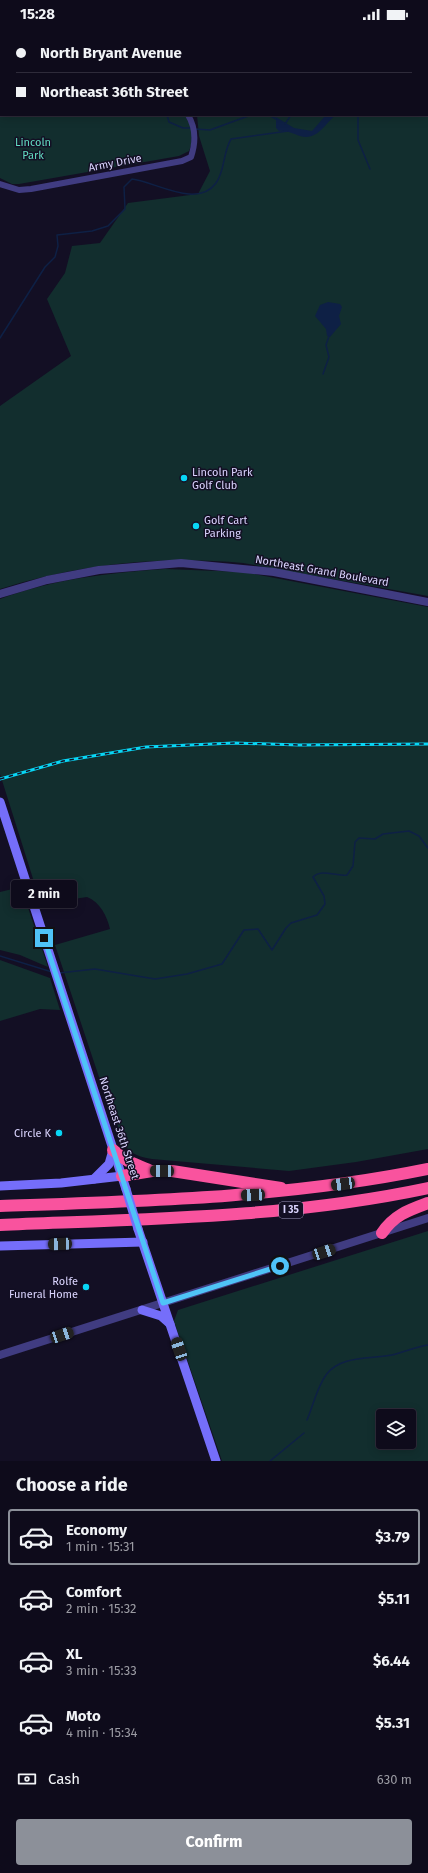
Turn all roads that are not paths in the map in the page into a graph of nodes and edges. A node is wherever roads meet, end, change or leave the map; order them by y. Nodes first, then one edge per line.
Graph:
1 (189, 116) edge
2 (0, 184) edge
3 (0, 594) edge
4 (428, 602) edge
5 (0, 802) edge
6 (113, 1150) junction
7 (428, 1169) edge
8 (152, 1171) junction
9 (122, 1176) junction
10 (94, 1179) junction
11 (0, 1186) edge
12 (428, 1188) edge
13 (298, 1190) junction
14 (428, 1203) edge
15 (0, 1206) edge
16 (428, 1218) edge
17 (0, 1225) edge
18 (382, 1233) junction
19 (143, 1242) junction
20 (0, 1246) edge
21 (163, 1303) junction
22 (142, 1310) junction
23 (171, 1324) junction
24 (0, 1355) edge
25 (216, 1461) edge

1 - 2 street, Army Drive
3 - 4 street, Northeast Grand Boulevard
5 - 6 main road, Northeast 36th Street
6 - 8 highway
6 - 9 main road, Northeast 36th Street
6 - 10 main road
7 - 13 highway, I 35
8 - 9 highway
8 - 13 highway
9 - 10 main road
9 - 19 main road, Northeast 36th Street, bridge
10 - 11 main road
12 - 17 highway, I 35
13 - 15 highway, I 35
14 - 18 highway
16 - 18 street
18 - 21 street
19 - 20 main road
19 - 21 main road, Northeast 36th Street
21 - 22 street
21 - 23 main road, Northeast 36th Street
22 - 23 main road
22 - 24 street
23 - 25 main road, Northeast 36th Street

